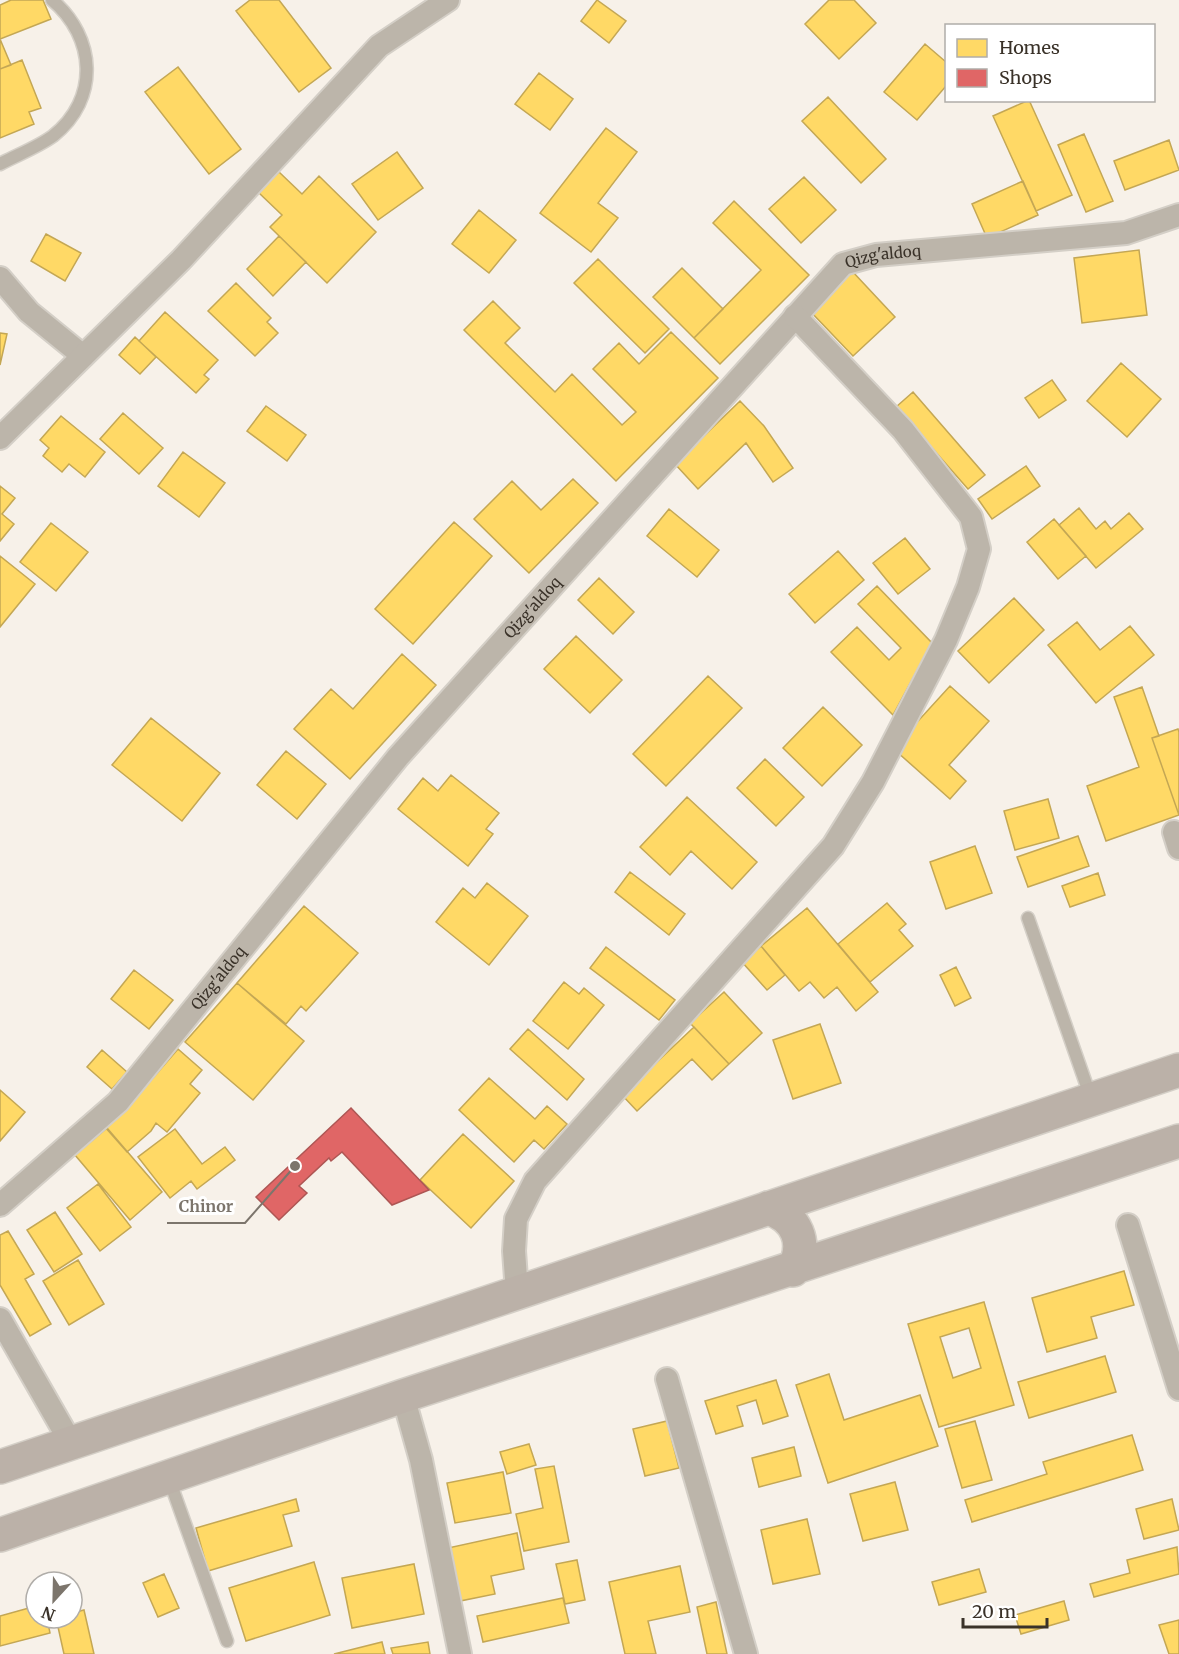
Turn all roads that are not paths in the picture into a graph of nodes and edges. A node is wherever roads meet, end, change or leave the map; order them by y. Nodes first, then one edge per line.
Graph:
1 (52, 0) edge
2 (448, 0) edge
3 (0, 164) edge
4 (1179, 215) edge
5 (0, 278) edge
6 (795, 316) junction
7 (83, 356) junction
8 (0, 438) edge
9 (1028, 918) dead end
10 (1179, 1070) edge
11 (1179, 1089) edge
12 (1179, 1097) edge
13 (1091, 1100) junction
14 (1179, 1141) edge
15 (0, 1206) edge
16 (768, 1208) junction
17 (1128, 1225) dead end
18 (793, 1270) junction
19 (517, 1292) junction
20 (0, 1319) edge
21 (667, 1379) dead end
22 (1179, 1389) edge
23 (403, 1396) junction
24 (70, 1443) junction
25 (0, 1467) edge
26 (169, 1479) junction
27 (0, 1535) edge
28 (227, 1641) dead end
29 (460, 1654) edge
30 (746, 1654) edge

1 - 3 lane
2 - 7 street
4 - 6 street, Qizg'aldoq
5 - 7 street
6 - 15 street, Qizg'aldoq
6 - 19 street
7 - 8 street
9 - 13 lane
10 - 13 highway
11 - 12 highway
13 - 16 highway
14 - 18 highway
16 - 18 highway
16 - 19 highway
17 - 22 street
18 - 23 highway
19 - 24 highway
20 - 24 street
21 - 30 street
23 - 26 highway
23 - 29 street
24 - 25 highway
26 - 27 highway
26 - 28 lane

